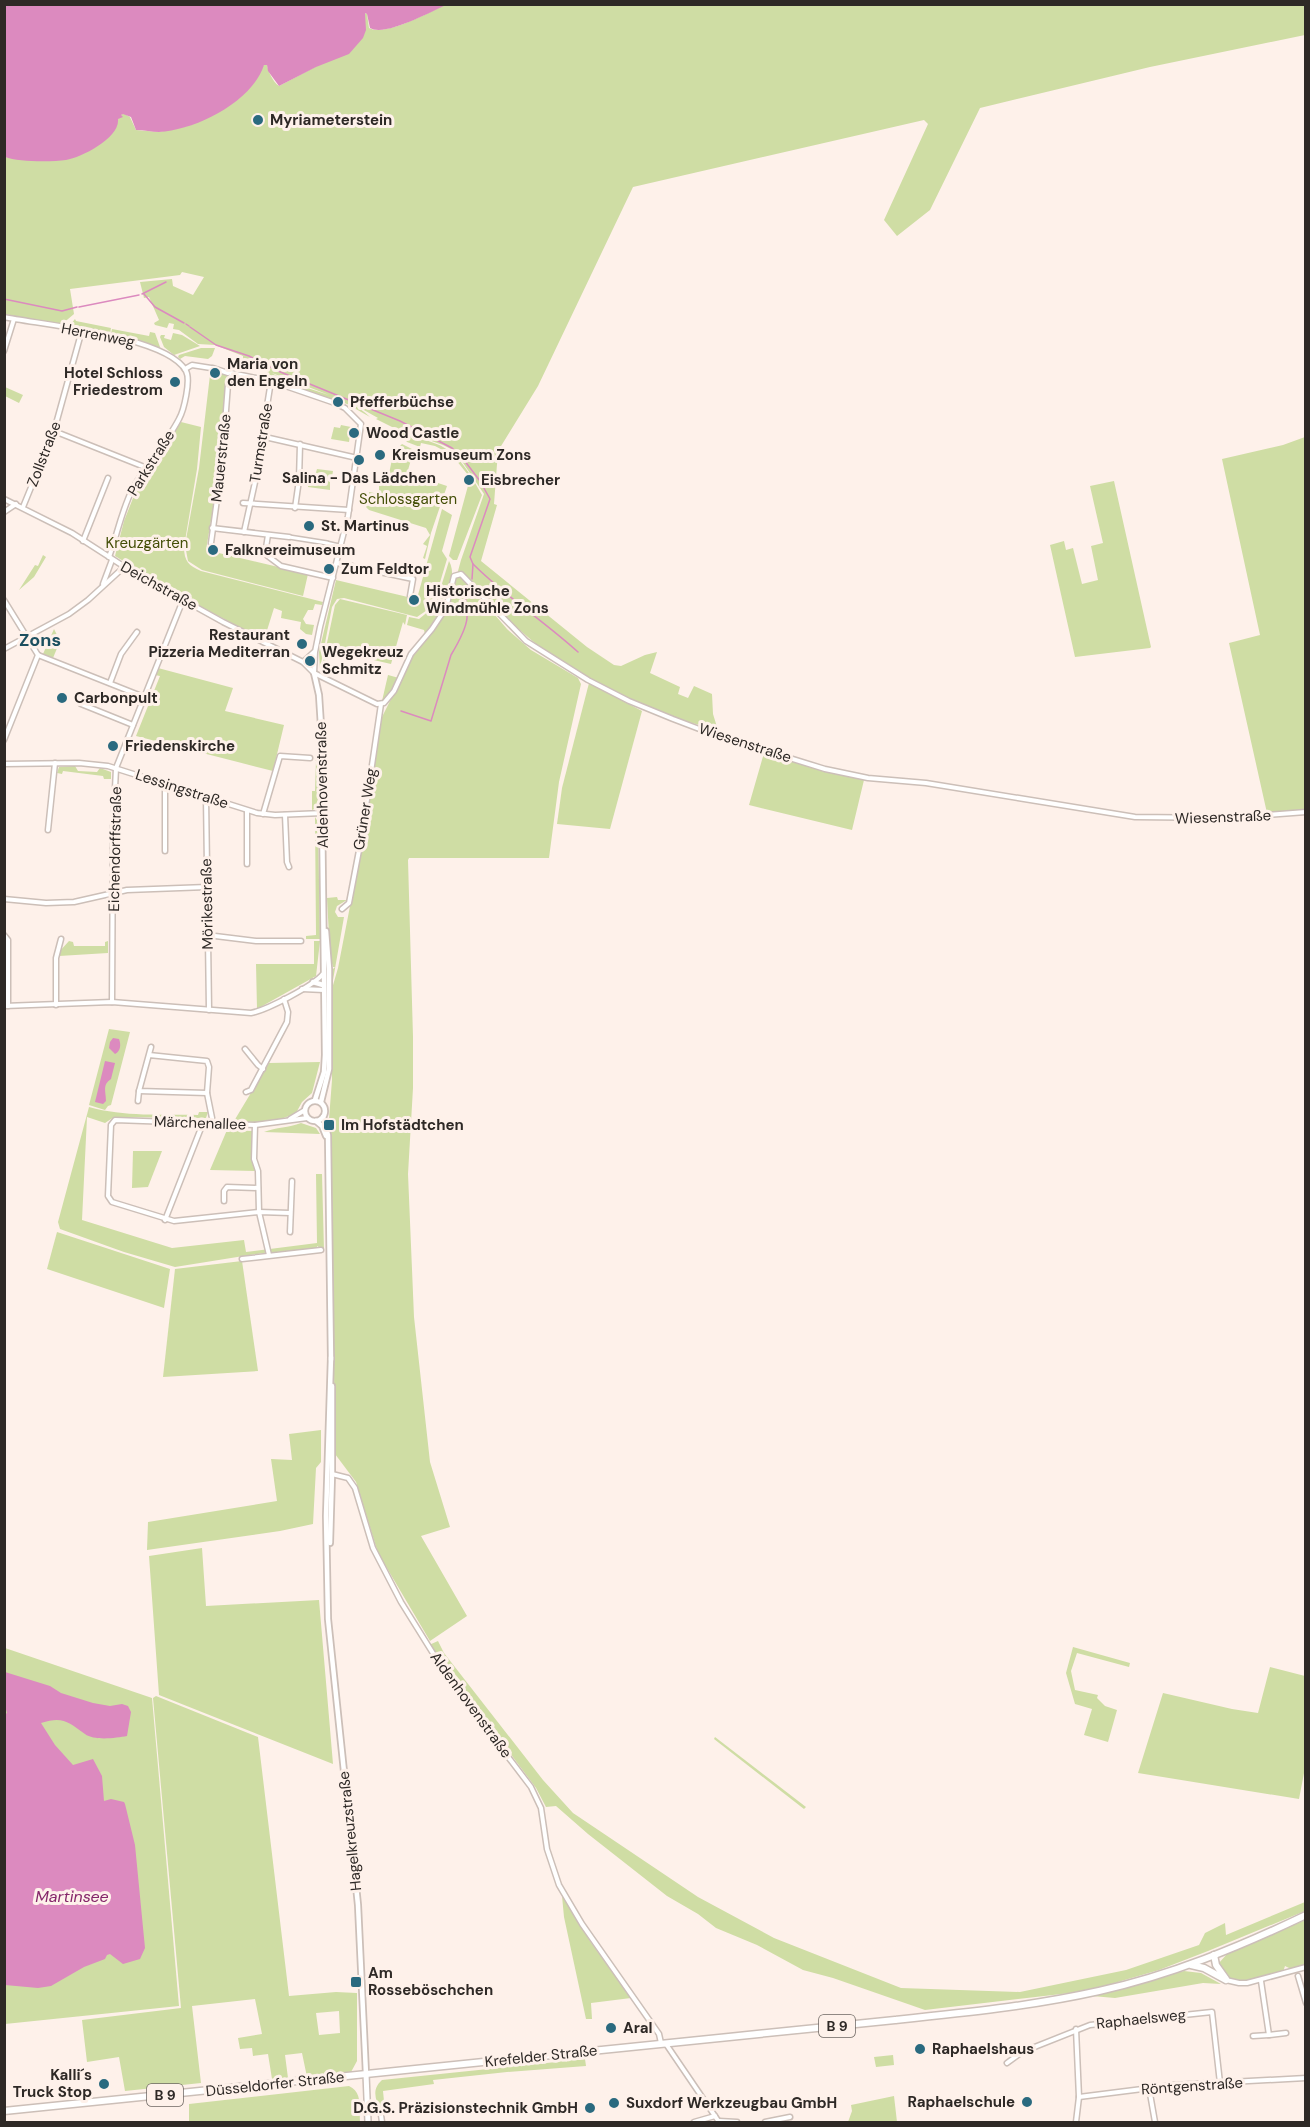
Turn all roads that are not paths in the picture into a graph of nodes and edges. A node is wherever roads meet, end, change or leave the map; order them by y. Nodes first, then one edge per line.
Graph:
1 (4, 317) edge
2 (14, 319) junction
3 (82, 330) junction
4 (4, 351) edge
5 (185, 369) junction
6 (230, 373) junction
7 (271, 381) junction
8 (54, 431) junction
9 (265, 437) junction
10 (300, 444) junction
11 (357, 458) junction
12 (147, 468) junction
13 (108, 478) dead end
14 (4, 499) edge
15 (243, 503) dead end
16 (16, 504) junction
17 (250, 504) junction
18 (23, 507) junction
19 (295, 508) junction
20 (349, 510) junction
21 (4, 512) edge
22 (212, 528) junction
23 (244, 532) junction
24 (268, 535) junction
25 (289, 537) joint
26 (83, 541) junction
27 (211, 543) dead end
28 (328, 543) joint
29 (341, 547) junction
30 (111, 558) junction
31 (338, 563) junction
32 (124, 567) junction
33 (333, 578) junction
34 (101, 588) junction
35 (410, 596) dead end
36 (4, 600) edge
37 (183, 600) junction
38 (137, 632) dead end
39 (26, 638) junction
40 (4, 649) edge
41 (315, 652) junction
42 (38, 655) junction
43 (303, 662) junction
44 (314, 673) junction
45 (110, 683) junction
46 (144, 697) junction
47 (81, 704) dead end
48 (381, 704) junction
49 (133, 725) junction
50 (4, 740) edge
51 (310, 758) dead end
52 (55, 763) junction
53 (4, 764) edge
54 (117, 768) junction
55 (167, 784) junction
56 (206, 797) junction
57 (247, 811) junction
58 (1305, 812) edge
59 (323, 813) junction
60 (263, 814) junction
61 (285, 814) junction
62 (48, 830) dead end
63 (165, 851) dead end
64 (247, 864) dead end
65 (289, 867) dead end
66 (207, 887) junction
67 (114, 893) junction
68 (324, 898) junction
69 (4, 899) edge
70 (342, 909) dead end
71 (4, 935) edge
72 (207, 935) junction
73 (61, 939) dead end
74 (301, 941) dead end
75 (323, 974) junction
76 (313, 982) junction
77 (326, 986) junction
78 (301, 989) junction
79 (284, 999) junction
80 (112, 1002) junction
81 (56, 1005) junction
82 (6, 1006) edge
83 (209, 1010) junction
84 (151, 1047) dead end
85 (245, 1049) dead end
86 (149, 1055) junction
87 (263, 1069) junction
88 (140, 1091) junction
89 (246, 1092) dead end
90 (207, 1093) junction
91 (138, 1101) dead end
92 (318, 1101) junction
93 (304, 1110) junction
94 (323, 1117) junction
95 (307, 1118) junction
96 (287, 1121) junction
97 (316, 1121) junction
98 (203, 1123) junction
99 (213, 1123) junction
100 (255, 1125) junction
101 (328, 1144) junction
102 (292, 1181) dead end
103 (258, 1188) junction
104 (224, 1201) dead end
105 (259, 1212) junction
106 (290, 1214) junction
107 (165, 1220) junction
108 (290, 1232) dead end
109 (321, 1250) dead end
110 (268, 1255) junction
111 (242, 1259) dead end
112 (331, 1357) junction
113 (332, 1474) junction
114 (328, 1588) junction
115 (1305, 1915) edge
116 (1211, 1956) junction
117 (1190, 1964) junction
118 (1305, 1967) edge
119 (1213, 1973) junction
120 (1298, 1976) dead end
121 (1226, 1980) junction
122 (1261, 1981) junction
123 (1305, 2003) edge
124 (1076, 2029) junction
125 (1286, 2033) dead end
126 (1269, 2035) junction
127 (1254, 2036) dead end
128 (663, 2043) junction
129 (1007, 2063) dead end
130 (366, 2074) junction
131 (1305, 2078) edge
132 (1220, 2083) junction
133 (1149, 2088) junction
134 (1079, 2097) junction
135 (4, 2112) edge
136 (381, 2115) dead end
137 (790, 2117) dead end
138 (718, 2120) edge
139 (368, 2122) edge
140 (382, 2122) edge
141 (694, 2122) edge
142 (737, 2122) edge
143 (765, 2122) edge
144 (1076, 2122) edge
145 (1155, 2122) edge

1 - 2 street, Herrenweg
2 - 3 street, Herrenweg
2 - 4 street
3 - 5 street, Herrenweg
3 - 8 street, Zollstraße
5 - 6 street
5 - 12 street, Parkstraße
6 - 7 street
6 - 22 street, Mauerstraße
7 - 9 street, Turmstraße
7 - 11 street
8 - 12 street
8 - 18 street, Zollstraße
9 - 10 street
9 - 17 street, Turmstraße
10 - 11 street
10 - 19 street
11 - 20 street
12 - 30 street, Parkstraße
13 - 26 street
14 - 16 street, Deichstraße
15 - 17 street
16 - 18 street, Deichstraße
16 - 21 street
17 - 19 street
17 - 23 street, Turmstraße
18 - 26 street, Deichstraße
19 - 20 street
20 - 29 street
22 - 23 street
22 - 27 street, Mauerstraße
23 - 24 street
24 - 25 street
24 - 33 street
25 - 28 street
26 - 30 street, Deichstraße
28 - 29 street
29 - 31 street
30 - 32 street, Deichstraße
30 - 34 street, Parkstraße
31 - 33 street
31 - 35 street
32 - 34 street
32 - 37 street, Deichstraße
33 - 41 street
34 - 39 street
36 - 39 street
37 - 43 street, Deichstraße
37 - 46 street, Eichendorffstraße
38 - 45 street
39 - 40 street
39 - 42 street
41 - 43 street
41 - 44 street
42 - 45 street
42 - 50 street
43 - 44 street, Deichstraße
44 - 48 street
44 - 59 street, Aldenhovenstraße
45 - 46 street
46 - 49 street, Eichendorffstraße
47 - 49 street
48 - 58 street, Wiesenstraße
48 - 70 street, Grüner Weg
49 - 54 street, Eichendorffstraße
51 - 60 street
52 - 53 street, Lessingstraße
52 - 54 street, Lessingstraße
52 - 62 street
54 - 55 street, Lessingstraße
54 - 67 street, Eichendorffstraße
55 - 56 street, Lessingstraße
55 - 63 street
56 - 57 street, Lessingstraße
56 - 66 street, Mörikestraße
57 - 60 street, Lessingstraße
57 - 64 street
59 - 61 street, Lessingstraße
59 - 68 street, Aldenhovenstraße
60 - 61 street, Lessingstraße
61 - 65 street
66 - 67 street
66 - 72 street, Mörikestraße
67 - 69 street
67 - 80 street, Eichendorffstraße
68 - 75 street, Aldenhovenstraße
68 - 77 street, Aldenhovenstraße
71 - 82 street
72 - 74 street
72 - 83 street, Mörikestraße
73 - 81 street
75 - 76 street
75 - 77 street, Aldenhovenstraße
76 - 77 street
76 - 78 street
77 - 78 street
77 - 92 street, Aldenhovenstraße
77 - 92 street
78 - 79 street
79 - 83 street
79 - 87 street
80 - 81 street
80 - 83 street
81 - 82 street
84 - 86 street
85 - 87 street
86 - 88 street
86 - 90 street
87 - 89 street
88 - 90 street
88 - 91 street
90 - 99 street
92 - 93 street
92 - 94 street
93 - 95 street
93 - 96 street, Märchenallee
94 - 97 street
94 - 101 street
95 - 96 street, Märchenallee
95 - 97 street
96 - 100 street, Märchenallee
97 - 101 street
98 - 99 street, Märchenallee
98 - 107 street
98 - 107 street, Märchenallee
99 - 100 street, Märchenallee
100 - 103 street
101 - 112 street
102 - 106 street
103 - 104 street
103 - 105 street
105 - 106 street
105 - 107 street
105 - 110 street
106 - 108 street
109 - 110 street
110 - 111 street
112 - 113 street
112 - 114 street, Hagelkreuzstraße
113 - 114 street, Hagelkreuzstraße
113 - 128 street, Aldenhovenstraße
114 - 130 street, Hagelkreuzstraße
115 - 116 main road, B 9
116 - 117 main road, B 9
116 - 119 main road
116 - 121 main road
117 - 119 main road
117 - 128 main road, Krefelder Straße / B 9
118 - 122 street
119 - 121 main road
120 - 123 street
121 - 122 street
122 - 126 street
124 - 129 street, Raphaelsweg
124 - 132 street, Raphaelsweg
124 - 134 street
125 - 126 street
126 - 127 street
128 - 130 main road, Krefelder Straße / B 9
128 - 138 street, Aldenhovenstraße
130 - 135 main road, Düsseldorfer Straße / B 9
130 - 139 main road
131 - 132 street, Röntgenstraße
132 - 133 street, Röntgenstraße
133 - 134 street, Röntgenstraße
133 - 145 street
134 - 144 street
136 - 140 street
137 - 143 street
138 - 141 street
138 - 142 street

